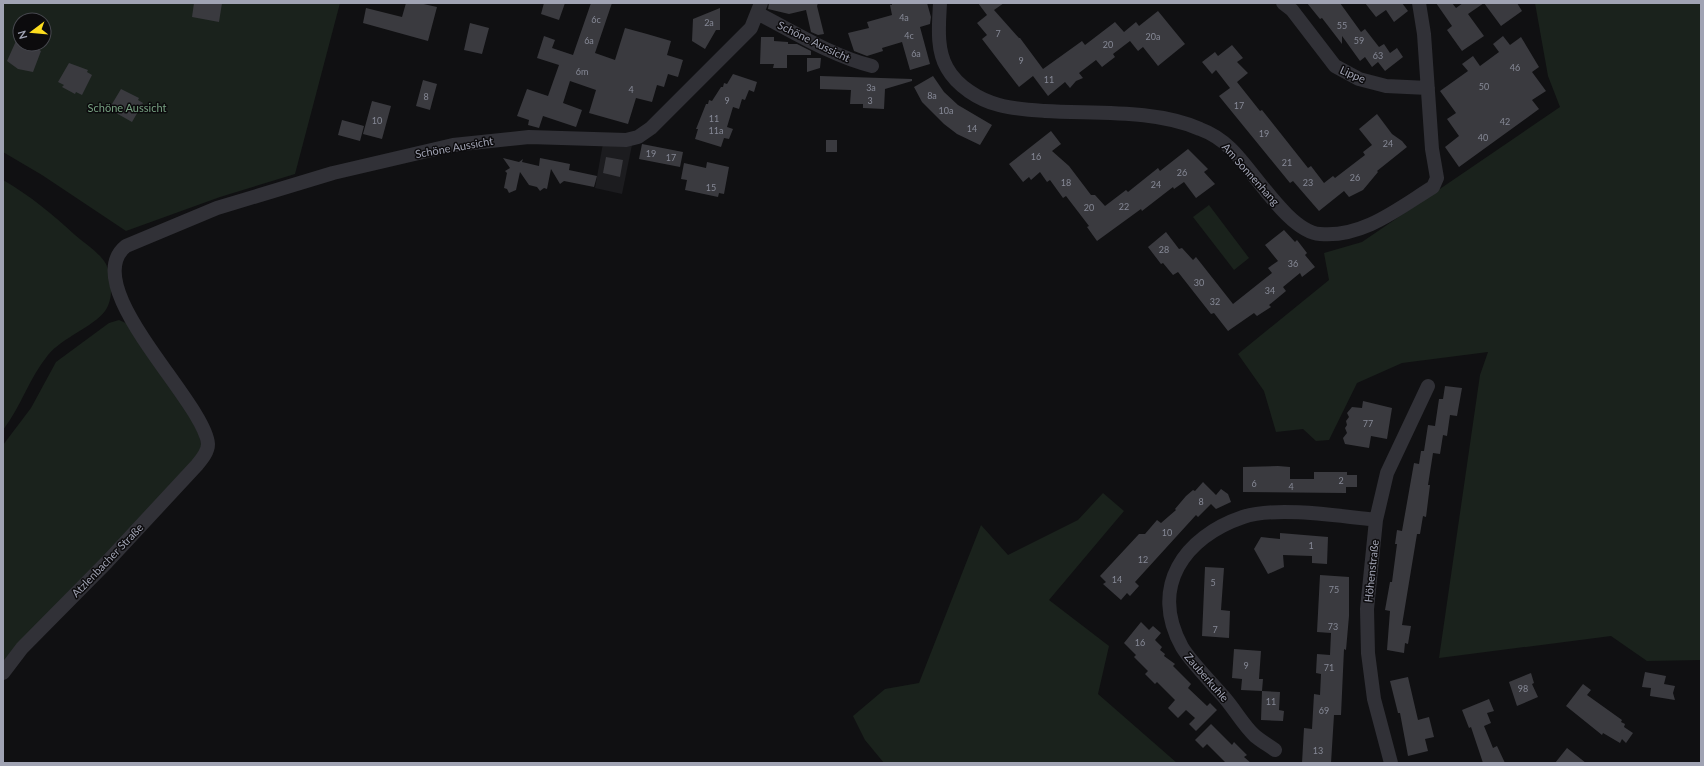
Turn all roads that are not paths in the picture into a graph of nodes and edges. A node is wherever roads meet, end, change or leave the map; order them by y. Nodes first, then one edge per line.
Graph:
1 (940, 3) edge
2 (1283, 3) edge
3 (1419, 3) edge
4 (759, 8) edge
5 (872, 66) dead end
6 (1428, 88) junction
7 (1428, 386) dead end
8 (208, 446) joint
9 (1376, 520) junction
10 (3, 673) edge
11 (1275, 750) dead end
12 (1391, 763) edge

1 - 6 street, Am Sonnenhang
2 - 6 street, Lippe
3 - 6 street, Am Sonnenhang
4 - 5 street, Schöne Aussicht
4 - 8 street, Schöne Aussicht
7 - 9 street, Höhenstraße
8 - 10 street, Atzlenbacher Straße
9 - 11 street, Zauberkuhle
9 - 12 street, Höhenstraße

